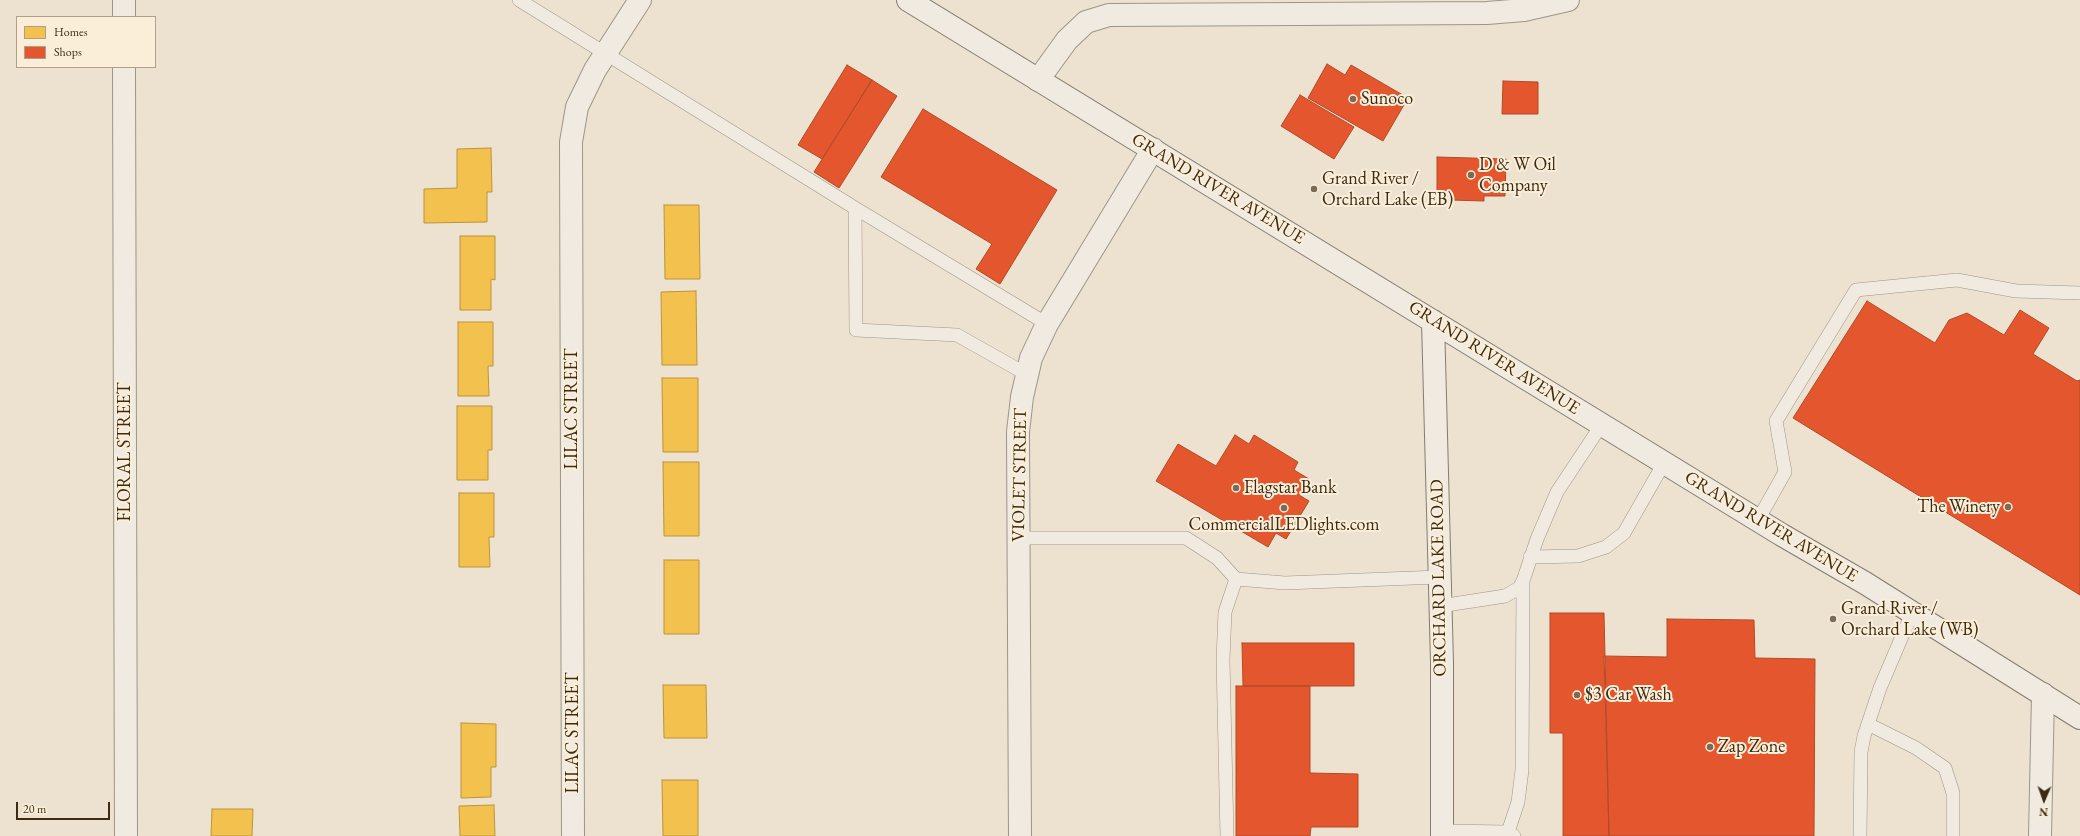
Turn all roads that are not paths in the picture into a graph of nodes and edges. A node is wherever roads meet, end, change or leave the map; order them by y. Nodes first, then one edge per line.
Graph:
1 (124, 0) edge
2 (519, 0) edge
3 (640, 0) edge
4 (908, 0) edge
5 (1568, 0) edge
6 (1192, 8) edge
7 (124, 16) edge
8 (606, 53) junction
9 (124, 68) edge
10 (1038, 80) junction
11 (1154, 149) junction
12 (855, 208) junction
13 (2080, 293) edge
14 (1433, 321) junction
15 (1047, 324) junction
16 (1028, 375) junction
17 (1602, 424) junction
18 (1664, 463) junction
19 (1758, 520) junction
20 (1018, 538) junction
21 (1530, 556) junction
22 (1439, 577) junction
23 (1236, 579) junction
24 (1523, 581) junction
25 (1440, 606) junction
26 (1912, 613) junction
27 (2043, 694) junction
28 (2080, 718) edge
29 (1868, 724) junction
30 (1442, 834) edge
31 (1511, 834) edge
32 (126, 836) edge
33 (573, 836) edge
34 (1020, 836) edge
35 (1227, 836) edge
36 (1860, 836) edge
37 (1953, 836) edge
38 (2040, 836) edge

1 - 7 street
2 - 8 lane
3 - 8 street, LILAC STREET
4 - 10 street, GRAND RIVER AVENUE
5 - 6 street
6 - 10 street
8 - 12 lane
8 - 33 street, LILAC STREET
9 - 32 street, FLORAL STREET
10 - 11 street, GRAND RIVER AVENUE
11 - 14 street, GRAND RIVER AVENUE
11 - 15 street, VIOLET STREET
12 - 15 lane
12 - 16 lane
13 - 19 lane
14 - 17 street, GRAND RIVER AVENUE
14 - 22 street, ORCHARD LAKE ROAD
15 - 16 street, VIOLET STREET
16 - 20 street, VIOLET STREET
17 - 18 street, GRAND RIVER AVENUE
17 - 21 lane
18 - 19 street, GRAND RIVER AVENUE
18 - 21 lane
19 - 26 street, GRAND RIVER AVENUE
20 - 23 lane
20 - 34 street, VIOLET STREET
21 - 24 lane
22 - 23 lane
22 - 25 street, ORCHARD LAKE ROAD
23 - 35 lane
24 - 25 lane
24 - 31 lane
25 - 30 street, ORCHARD LAKE ROAD
26 - 27 street, GRAND RIVER AVENUE
26 - 29 lane
27 - 28 street, GRAND RIVER AVENUE
27 - 38 street
29 - 36 lane
29 - 37 lane
30 - 31 lane

